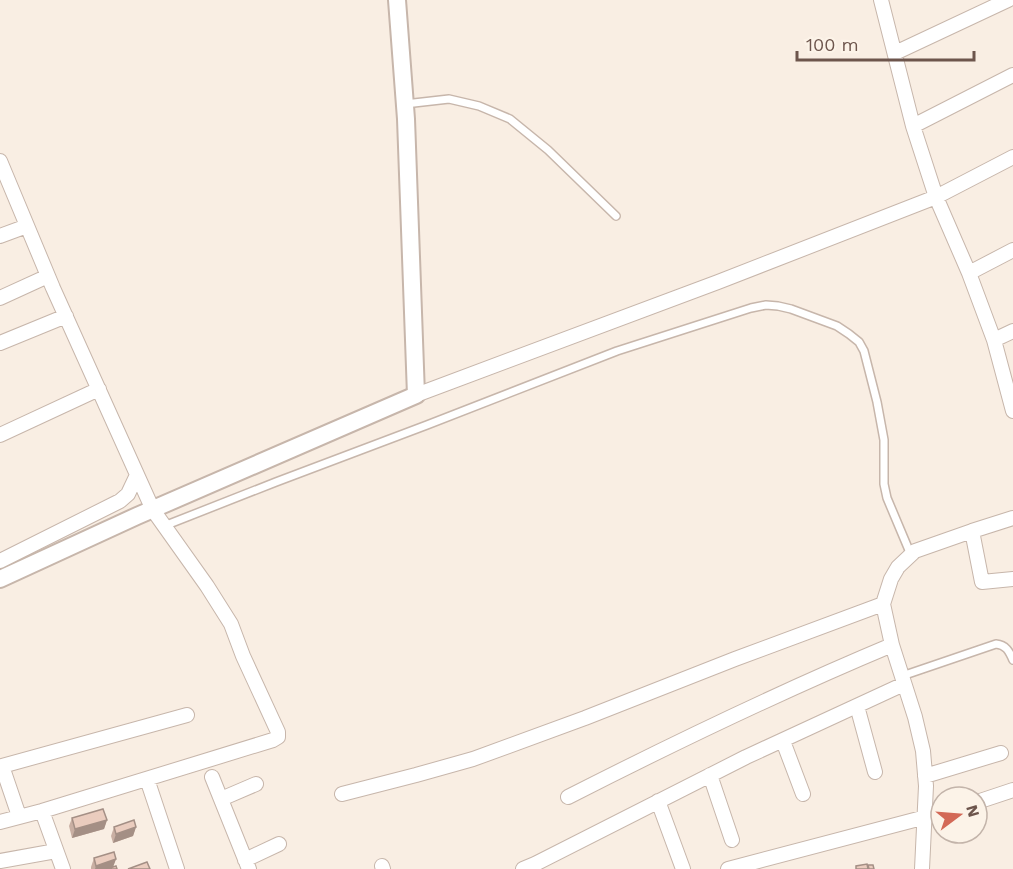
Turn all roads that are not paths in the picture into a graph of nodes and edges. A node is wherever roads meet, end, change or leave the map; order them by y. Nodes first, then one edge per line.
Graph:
1 (397, 0) edge
2 (881, 0) edge
3 (1008, 0) edge
4 (895, 53) junction
5 (1013, 75) edge
6 (405, 104) junction
7 (913, 126) junction
8 (1013, 157) edge
9 (0, 160) edge
10 (936, 197) junction
11 (616, 216) dead end
12 (27, 226) junction
13 (0, 236) edge
14 (1013, 250) edge
15 (969, 273) junction
16 (48, 276) junction
17 (0, 298) edge
18 (66, 316) junction
19 (1013, 331) edge
20 (994, 340) junction
21 (0, 343) edge
22 (1008, 374) edge
23 (99, 389) junction
24 (416, 395) junction
25 (1013, 411) edge
26 (0, 435) edge
27 (137, 475) junction
28 (145, 513) junction
29 (1013, 518) edge
30 (164, 526) junction
31 (972, 531) junction
32 (910, 555) junction
33 (0, 561) edge
34 (0, 579) edge
35 (1013, 579) edge
36 (883, 603) junction
37 (892, 645) junction
38 (1013, 660) edge
39 (903, 680) junction
40 (857, 706) junction
41 (187, 715) dead end
42 (783, 741) junction
43 (1001, 753) dead end
44 (1, 766) edge
45 (875, 772) dead end
46 (710, 775) junction
47 (925, 776) junction
48 (212, 777) dead end
49 (147, 779) junction
50 (256, 784) dead end
51 (1013, 790) edge
52 (342, 794) dead end
53 (803, 795) dead end
54 (568, 798) dead end
55 (989, 798) edge
56 (221, 799) junction
57 (658, 801) junction
58 (42, 811) junction
59 (19, 816) junction
60 (929, 817) edge
61 (925, 818) junction
62 (0, 822) edge
63 (732, 840) dead end
64 (279, 844) dead end
65 (56, 851) junction
66 (0, 861) edge
67 (247, 865) edge
68 (63, 869) edge
69 (177, 869) edge
70 (523, 869) edge
71 (682, 869) edge
72 (728, 869) edge
73 (922, 869) edge

1 - 6 street
2 - 4 street
3 - 4 street
4 - 7 street
5 - 7 street
6 - 11 lane
6 - 24 street
7 - 10 street
8 - 10 street
9 - 12 street
10 - 15 street
10 - 24 street
12 - 13 street
12 - 16 street
14 - 15 street
15 - 20 street
16 - 17 street
16 - 18 street
18 - 21 street
18 - 23 street
19 - 20 street
20 - 22 street
22 - 25 street
23 - 26 street
23 - 27 street
24 - 28 street
27 - 28 street
27 - 33 street
28 - 30 street
28 - 34 street
29 - 31 street
30 - 32 lane
30 - 49 street
31 - 32 street
31 - 35 street
32 - 36 street
36 - 37 street
36 - 52 street
37 - 39 street
37 - 54 street
38 - 39 lane
39 - 40 street
39 - 47 street
40 - 42 street
40 - 45 street
41 - 44 street
42 - 46 street
42 - 53 street
43 - 47 street
44 - 59 street
46 - 57 street
46 - 63 street
47 - 61 street
48 - 56 street
49 - 58 street
49 - 69 street
50 - 56 street
51 - 55 street
56 - 67 street
57 - 70 street
57 - 71 street
58 - 59 street
58 - 65 street
59 - 62 street
60 - 61 street
61 - 72 street
61 - 73 street
64 - 67 street
65 - 66 street
65 - 68 street

